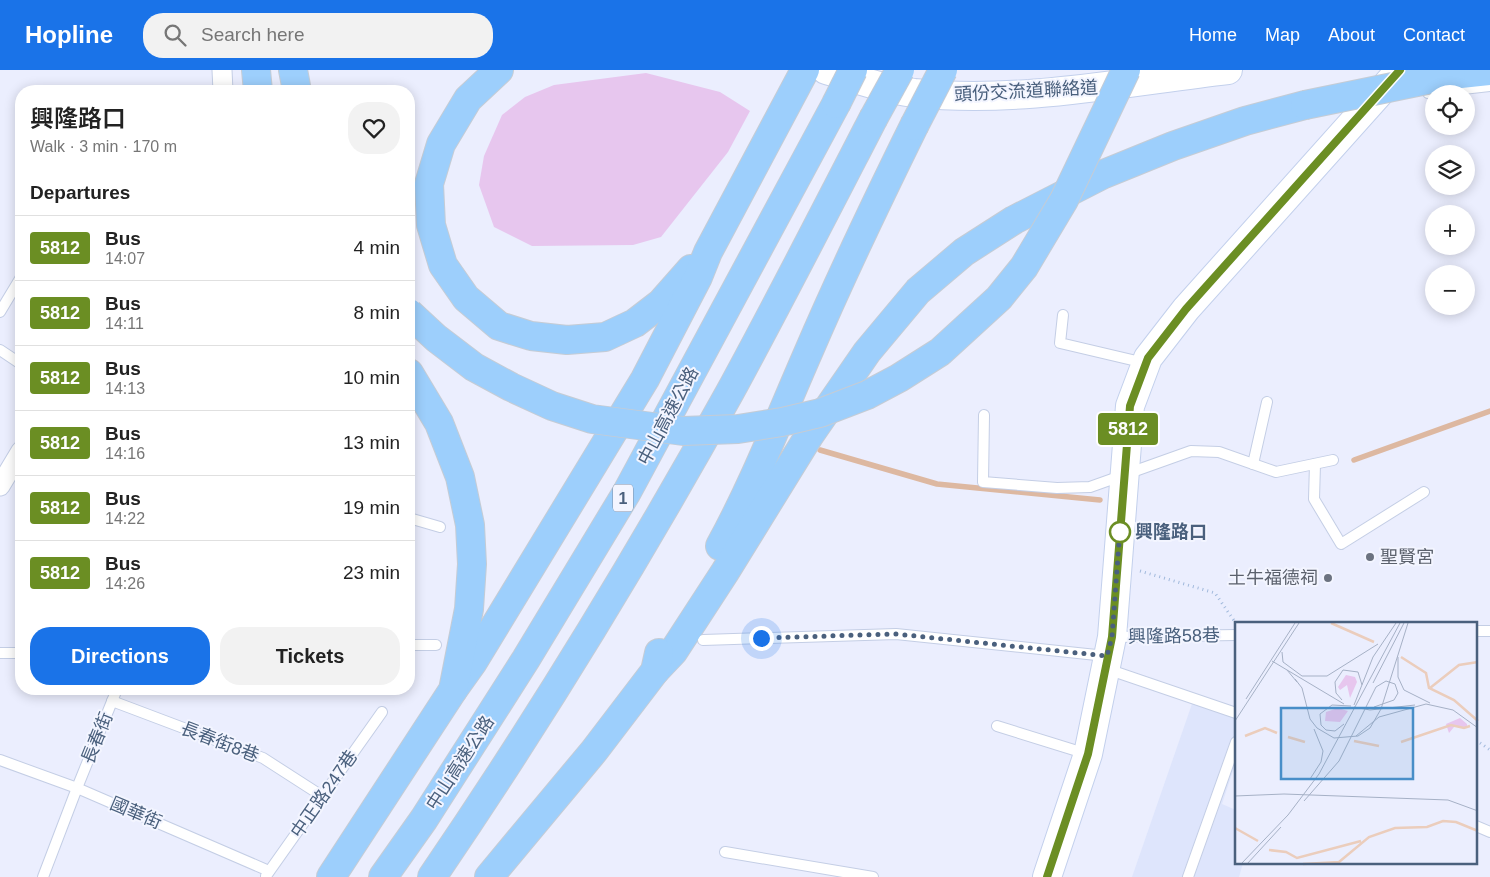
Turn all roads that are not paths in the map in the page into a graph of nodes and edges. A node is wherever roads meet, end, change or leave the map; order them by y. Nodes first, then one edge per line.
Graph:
1 (222, 70) edge
2 (256, 70) edge
3 (293, 70) edge
4 (499, 70) edge
5 (805, 70) edge
6 (826, 70) edge
7 (853, 70) edge
8 (900, 70) edge
9 (943, 70) edge
10 (1126, 70) edge
11 (1228, 70) edge
12 (1490, 71) edge
13 (223, 85) edge
14 (257, 85) edge
15 (296, 85) edge
16 (1406, 86) edge
17 (1490, 86) edge
18 (708, 252) junction
19 (15, 287) edge
20 (0, 312) edge
21 (1063, 315) dead end
22 (415, 319) edge
23 (0, 350) edge
24 (15, 360) edge
25 (1146, 364) junction
26 (415, 383) edge
27 (1267, 402) dead end
28 (984, 415) dead end
29 (1333, 460) dead end
30 (15, 461) edge
31 (1253, 464) junction
32 (1315, 464) junction
33 (1125, 476) junction
34 (0, 486) edge
35 (1424, 492) dead end
36 (415, 520) edge
37 (440, 528) dead end
38 (1235, 635) edge
39 (703, 640) dead end
40 (415, 645) edge
41 (436, 645) dead end
42 (0, 653) edge
43 (15, 653) edge
44 (1108, 654) junction
45 (655, 671) junction
46 (453, 690) junction
47 (114, 695) edge
48 (112, 701) junction
49 (382, 712) dead end
50 (1235, 713) edge
51 (997, 726) dead end
52 (1235, 745) edge
53 (1088, 754) junction
54 (0, 760) edge
55 (77, 788) junction
56 (322, 796) junction
57 (1478, 827) edge
58 (1490, 832) edge
59 (724, 852) dead end
60 (268, 874) edge
61 (43, 877) edge
62 (331, 877) edge
63 (383, 877) edge
64 (432, 877) edge
65 (488, 877) edge
66 (874, 877) edge
67 (1047, 877) edge
68 (1188, 877) edge

1 - 13 street
2 - 14 highway
3 - 15 highway
4 - 18 highway
5 - 18 highway
6 - 11 street, 頭份交流道聯絡道
7 - 63 highway, 中山高速公路 / 1, bridge
8 - 64 highway, 1, bridge
9 - 45 highway, bridge
10 - 22 highway, bridge
12 - 45 highway, bridge
16 - 17 lane
16 - 25 street
18 - 46 highway
19 - 20 lane
21 - 25 lane
23 - 24 lane
25 - 33 street
26 - 46 highway
27 - 31 lane
28 - 33 lane
29 - 32 lane
30 - 34 street
31 - 32 lane
31 - 33 lane
32 - 35 lane
33 - 44 street
36 - 37 lane
38 - 44 lane, 興隆路58巷
39 - 44 lane
40 - 41 lane
42 - 43 lane
44 - 50 lane
44 - 53 street
45 - 65 highway
46 - 62 highway
47 - 48 lane, 長春街
48 - 55 lane, 長春街
48 - 56 lane, 長春街8巷
49 - 56 lane, 中正路247巷
51 - 53 lane
52 - 68 lane
53 - 67 street
54 - 55 lane, 國華街
55 - 60 lane, 國華街
55 - 61 lane, 長春街
56 - 60 lane, 中正路247巷
57 - 58 lane
59 - 66 lane

